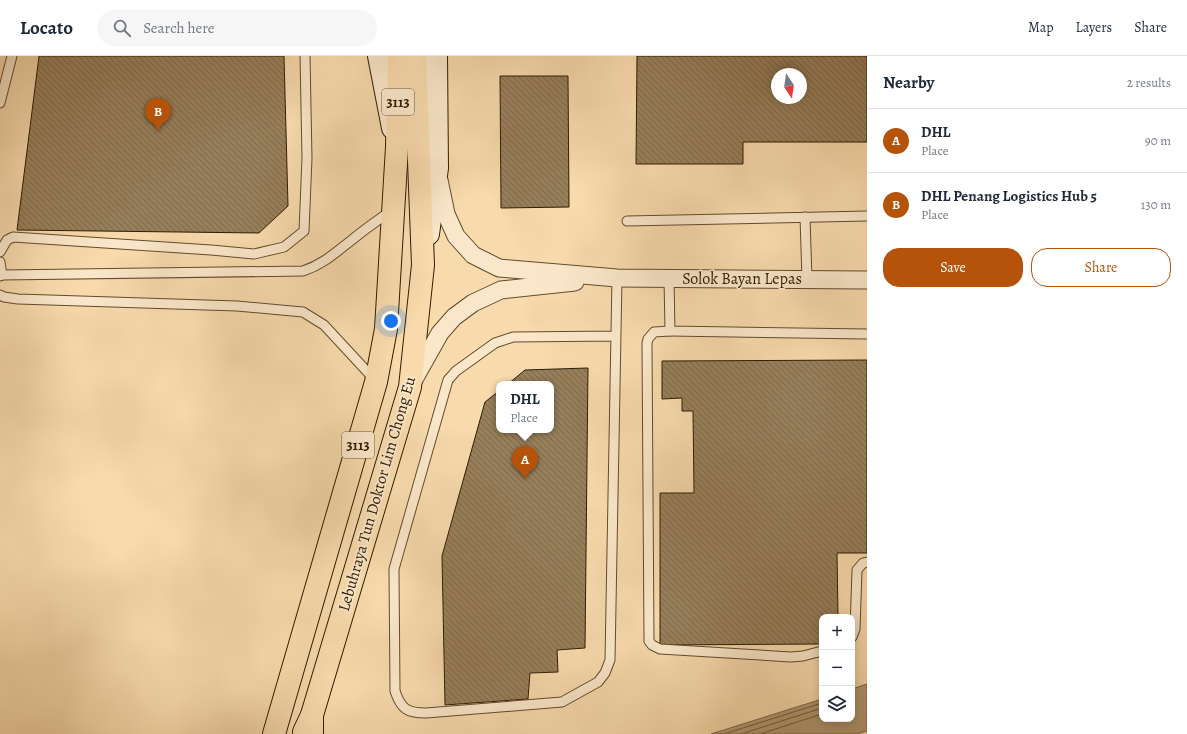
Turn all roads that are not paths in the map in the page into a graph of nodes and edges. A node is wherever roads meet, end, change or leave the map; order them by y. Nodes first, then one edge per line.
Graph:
1 (12, 56) edge
2 (305, 56) edge
3 (379, 56) edge
4 (400, 56) edge
5 (415, 56) edge
6 (436, 56) edge
7 (0, 103) edge
8 (397, 147) junction
9 (437, 168) junction
10 (393, 210) junction
11 (867, 216) edge
12 (805, 217) junction
13 (627, 221) dead end
14 (0, 252) edge
15 (0, 262) edge
16 (423, 265) junction
17 (1, 276) edge
18 (617, 278) junction
19 (669, 278) junction
20 (807, 279) junction
21 (867, 280) edge
22 (0, 295) edge
23 (670, 331) junction
24 (867, 334) edge
25 (616, 336) junction
26 (376, 382) junction
27 (410, 387) junction
28 (867, 562) edge
29 (855, 629) edge
30 (819, 652) edge
31 (309, 728) edge
32 (274, 734) edge

1 - 7 lane
2 - 14 lane
3 - 8 main road
4 - 8 highway, Lebuhraya Tun Doktor Lim Chong Eu / 3113
5 - 16 highway, Lebuhraya Tun Doktor Lim Chong Eu / 3113
6 - 9 main road
8 - 10 highway, Lebuhraya Tun Doktor Lim Chong Eu / 3113
9 - 16 main road
9 - 18 street, Solok Bayan Lepas
10 - 17 lane
10 - 26 highway, Lebuhraya Tun Doktor Lim Chong Eu / 3113
11 - 12 lane
12 - 13 lane
12 - 20 lane
15 - 17 lane
16 - 27 highway, Lebuhraya Tun Doktor Lim Chong Eu / 3113
18 - 19 street, Solok Bayan Lepas
18 - 25 lane
18 - 27 street, Solok Bayan Lepas
19 - 20 street, Solok Bayan Lepas
19 - 23 lane
20 - 21 street, Solok Bayan Lepas
22 - 26 lane
23 - 24 lane
23 - 30 lane
25 - 25 lane
26 - 32 highway, Lebuhraya Tun Doktor Lim Chong Eu / 3113
27 - 31 highway, Lebuhraya Tun Doktor Lim Chong Eu / 3113
28 - 29 lane

